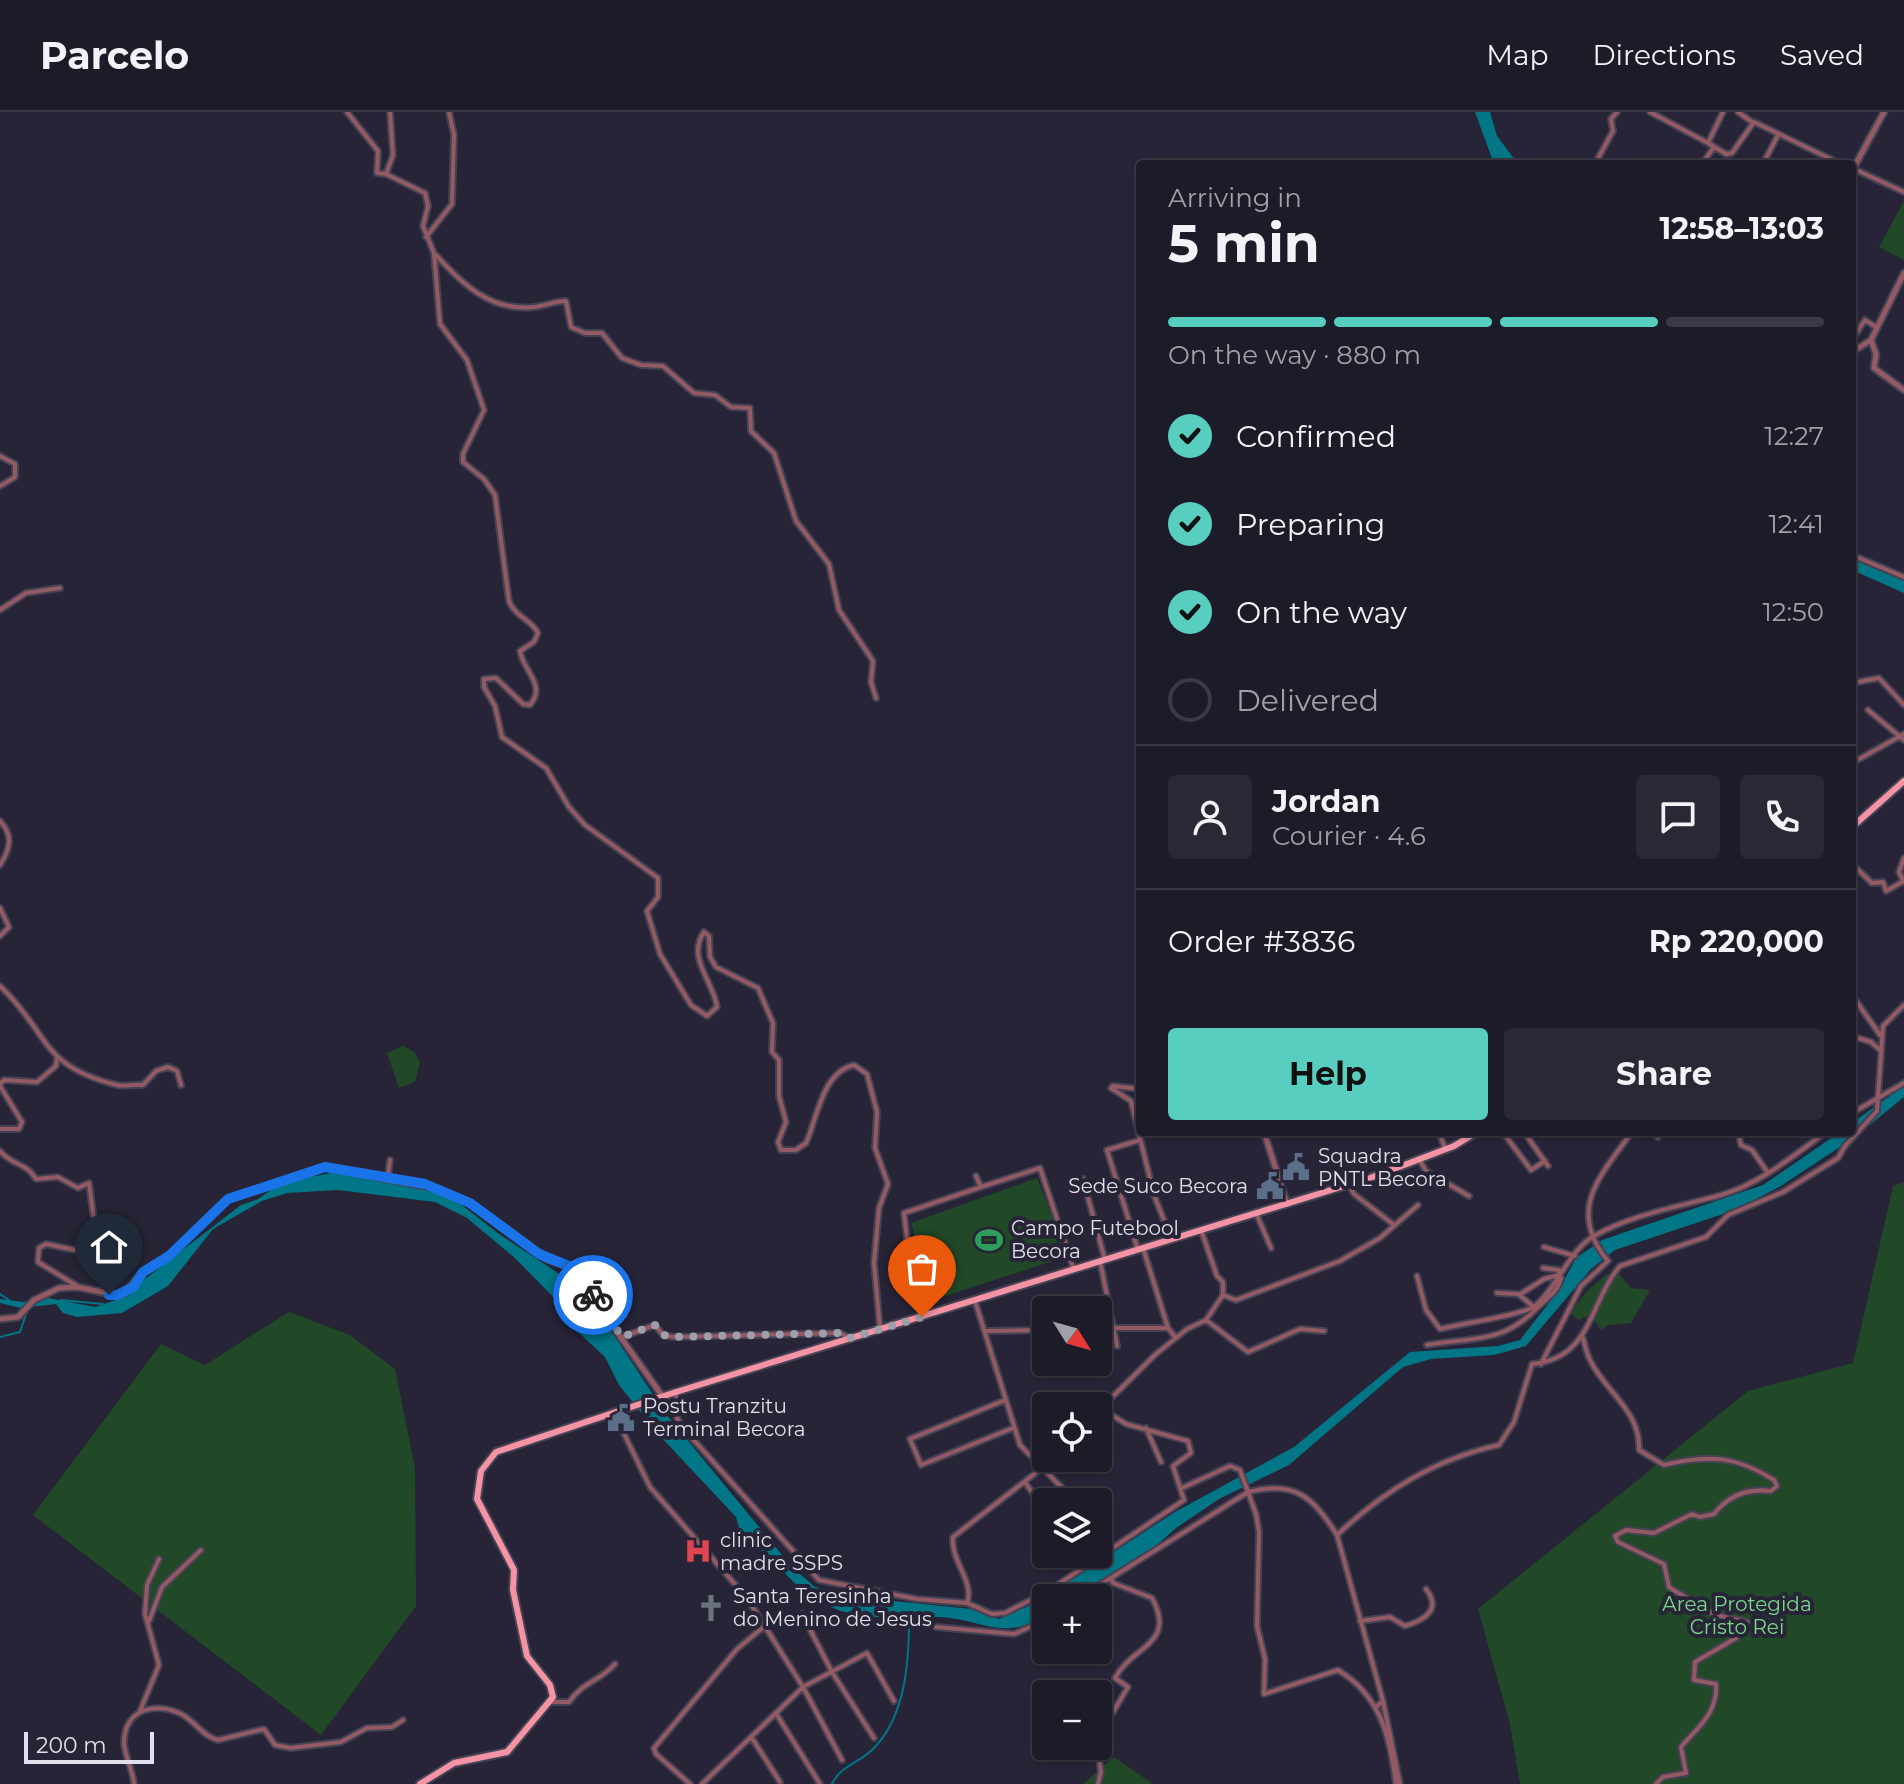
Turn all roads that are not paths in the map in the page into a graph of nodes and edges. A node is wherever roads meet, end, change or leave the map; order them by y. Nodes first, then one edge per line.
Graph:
1 (347, 112) edge
2 (390, 112) edge
3 (449, 112) edge
4 (1617, 112) edge
5 (1650, 112) edge
6 (1723, 112) edge
7 (1738, 112) edge
8 (1882, 113) edge
9 (1752, 122) junction
10 (1778, 135) junction
11 (1708, 143) junction
12 (1714, 147) junction
13 (1597, 160) edge
14 (1705, 160) edge
15 (1765, 160) edge
16 (1832, 160) edge
17 (1856, 162) edge
18 (1856, 171) edge
19 (386, 174) junction
20 (1904, 192) edge
21 (426, 237) junction
22 (434, 253) junction
23 (1904, 273) edge
24 (1876, 327) junction
25 (1856, 334) edge
26 (1871, 340) junction
27 (1856, 349) edge
28 (1904, 390) edge
29 (0, 456) edge
30 (0, 486) edge
31 (1856, 557) edge
32 (1904, 577) edge
33 (60, 588) dead end
34 (0, 610) edge
35 (1856, 682) edge
36 (876, 698) dead end
37 (1904, 705) edge
38 (1868, 710) dead end
39 (1903, 737) edge
40 (1856, 761) edge
41 (1904, 781) edge
42 (0, 821) edge
43 (1856, 823) edge
44 (1904, 858) edge
45 (0, 865) edge
46 (1856, 868) edge
47 (1904, 881) edge
48 (0, 908) edge
49 (0, 936) edge
50 (0, 986) edge
51 (1856, 1001) edge
52 (1904, 1005) edge
53 (1881, 1036) junction
54 (1856, 1037) edge
55 (1881, 1051) junction
56 (57, 1058) junction
57 (1904, 1083) edge
58 (0, 1085) edge
59 (181, 1085) dead end
60 (1136, 1089) edge
61 (1877, 1100) junction
62 (1856, 1111) edge
63 (1136, 1123) edge
64 (0, 1129) edge
65 (1856, 1134) edge
66 (1139, 1136) edge
67 (1265, 1136) edge
68 (1441, 1136) edge
69 (1470, 1136) edge
70 (1506, 1136) edge
71 (1527, 1136) edge
72 (1629, 1136) edge
73 (1739, 1136) edge
74 (1820, 1136) edge
75 (1854, 1136) edge
76 (1140, 1140) junction
77 (1446, 1149) junction
78 (0, 1151) edge
79 (1419, 1159) junction
80 (390, 1160) dead end
81 (1768, 1173) junction
82 (388, 1176) junction
83 (976, 1176) dead end
84 (1083, 1179) dead end
85 (1349, 1184) junction
86 (981, 1187) junction
87 (1469, 1196) dead end
88 (1287, 1204) junction
89 (1418, 1205) dead end
90 (1256, 1213) junction
91 (1394, 1225) junction
92 (1201, 1230) junction
93 (1592, 1237) junction
94 (1171, 1238) junction
95 (907, 1239) dead end
96 (1544, 1247) dead end
97 (1271, 1248) dead end
98 (1140, 1249) junction
99 (1575, 1256) junction
100 (1103, 1261) junction
101 (1543, 1268) dead end
102 (1074, 1270) junction
103 (1417, 1276) dead end
104 (79, 1288) junction
105 (1497, 1293) dead end
106 (1223, 1295) junction
107 (1519, 1295) junction
108 (1110, 1296) edge
109 (975, 1301) junction
110 (1112, 1305) edge
111 (1535, 1308) junction
112 (0, 1319) edge
113 (1206, 1320) junction
114 (1112, 1328) junction
115 (1168, 1328) junction
116 (880, 1330) junction
117 (1032, 1330) edge
118 (985, 1331) junction
119 (1324, 1331) dead end
120 (622, 1337) junction
121 (850, 1338) junction
122 (1176, 1338) junction
123 (1583, 1338) junction
124 (1427, 1345) dead end
125 (1117, 1346) dead end
126 (1541, 1364) junction
127 (676, 1392) junction
128 (1112, 1398) edge
129 (660, 1399) junction
130 (1005, 1400) junction
131 (614, 1413) junction
132 (1112, 1416) edge
133 (1013, 1428) junction
134 (1146, 1428) junction
135 (1032, 1458) edge
136 (1161, 1462) dead end
137 (1037, 1472) edge
138 (1046, 1472) edge
139 (1025, 1482) junction
140 (1062, 1488) edge
141 (1182, 1488) junction
142 (1248, 1490) junction
143 (1032, 1492) edge
144 (1337, 1535) junction
145 (201, 1550) dead end
146 (159, 1559) dead end
147 (1112, 1578) junction
148 (1102, 1584) edge
149 (1426, 1589) dead end
150 (967, 1603) junction
151 (802, 1614) dead end
152 (1360, 1621) junction
153 (149, 1624) junction
154 (766, 1625) junction
155 (1032, 1626) edge
156 (936, 1627) dead end
157 (615, 1664) dead end
158 (832, 1672) junction
159 (803, 1687) junction
160 (894, 1701) dead end
161 (1383, 1701) junction
162 (552, 1702) junction
163 (1377, 1706) junction
164 (140, 1711) junction
165 (1112, 1714) edge
166 (777, 1715) junction
167 (403, 1720) dead end
168 (752, 1738) junction
169 (874, 1738) dead end
170 (842, 1760) dead end
171 (1099, 1760) edge
172 (780, 1782) edge
173 (134, 1784) edge
174 (420, 1784) edge
175 (690, 1784) edge
176 (702, 1784) edge
177 (820, 1784) edge
178 (1098, 1784) edge
179 (1398, 1784) edge
180 (1656, 1784) edge

1 - 19 street
2 - 19 street
3 - 21 street
4 - 13 street
5 - 11 street
6 - 11 street
7 - 9 street
8 - 17 street
9 - 10 street
9 - 12 street
10 - 15 street
10 - 16 street
11 - 12 street
12 - 14 street
18 - 20 street
19 - 21 street
21 - 22 street
22 - 36 street
22 - 116 street
23 - 24 street
24 - 25 street
24 - 26 street
26 - 27 street
26 - 28 street
29 - 30 street
31 - 32 street
33 - 34 street
35 - 37 street
38 - 39 street
39 - 40 street
41 - 43 main road
42 - 45 street
44 - 47 street
46 - 47 street
48 - 49 street
50 - 56 street
51 - 53 street
52 - 53 street
53 - 55 street
54 - 55 street
55 - 61 street
56 - 58 street
56 - 59 street
57 - 61 street
58 - 64 street
60 - 63 street
61 - 62 street
61 - 65 street
66 - 76 street
67 - 88 street
68 - 77 street
69 - 77 main road
70 - 71 street
72 - 93 street
73 - 81 street
74 - 81 street
75 - 123 street
76 - 94 street
76 - 98 street
77 - 79 main road
78 - 104 street
79 - 85 main road
79 - 87 street
80 - 82 street
81 - 93 street
82 - 104 street
82 - 120 street
83 - 86 street
84 - 100 street
85 - 88 main road
85 - 91 street
86 - 95 street
86 - 102 street
88 - 90 main road
89 - 91 street
90 - 92 main road
90 - 97 street
91 - 106 street
92 - 94 main road
92 - 106 street
93 - 99 street
93 - 126 street
94 - 98 main road
96 - 99 street
98 - 100 main road
98 - 115 street
99 - 111 street
100 - 102 main road
100 - 108 street
101 - 107 street
102 - 109 main road
103 - 111 street
104 - 112 street
105 - 107 street
106 - 113 street
107 - 111 street
109 - 116 main road
109 - 118 street
110 - 114 street
111 - 124 street
113 - 119 street
113 - 122 street
114 - 115 street
114 - 125 street
115 - 122 street
116 - 121 main road
117 - 118 street
118 - 130 street
120 - 121 street
120 - 129 street
121 - 127 main road
122 - 128 street
123 - 126 street
123 - 180 street
126 - 144 street
127 - 129 main road
127 - 150 street
129 - 131 main road
130 - 133 street
130 - 133 street
131 - 154 street
131 - 162 main road
132 - 134 street
133 - 135 street
134 - 136 street
134 - 141 street
137 - 139 street
138 - 140 street
139 - 143 street
139 - 150 street
141 - 142 street
141 - 150 street
142 - 144 street
142 - 147 street
142 - 163 street
144 - 152 street
145 - 153 street
146 - 153 street
147 - 148 street
147 - 165 street
149 - 152 street
151 - 158 street
152 - 161 street
153 - 164 street
154 - 159 street
154 - 175 street
155 - 156 street
157 - 162 street
158 - 159 street
158 - 160 street
158 - 169 street
159 - 166 street
159 - 170 street
161 - 163 street
161 - 179 street
162 - 174 main road
163 - 179 street
164 - 167 street
164 - 173 street
166 - 168 street
166 - 177 street
168 - 172 street
168 - 176 street
171 - 178 street

